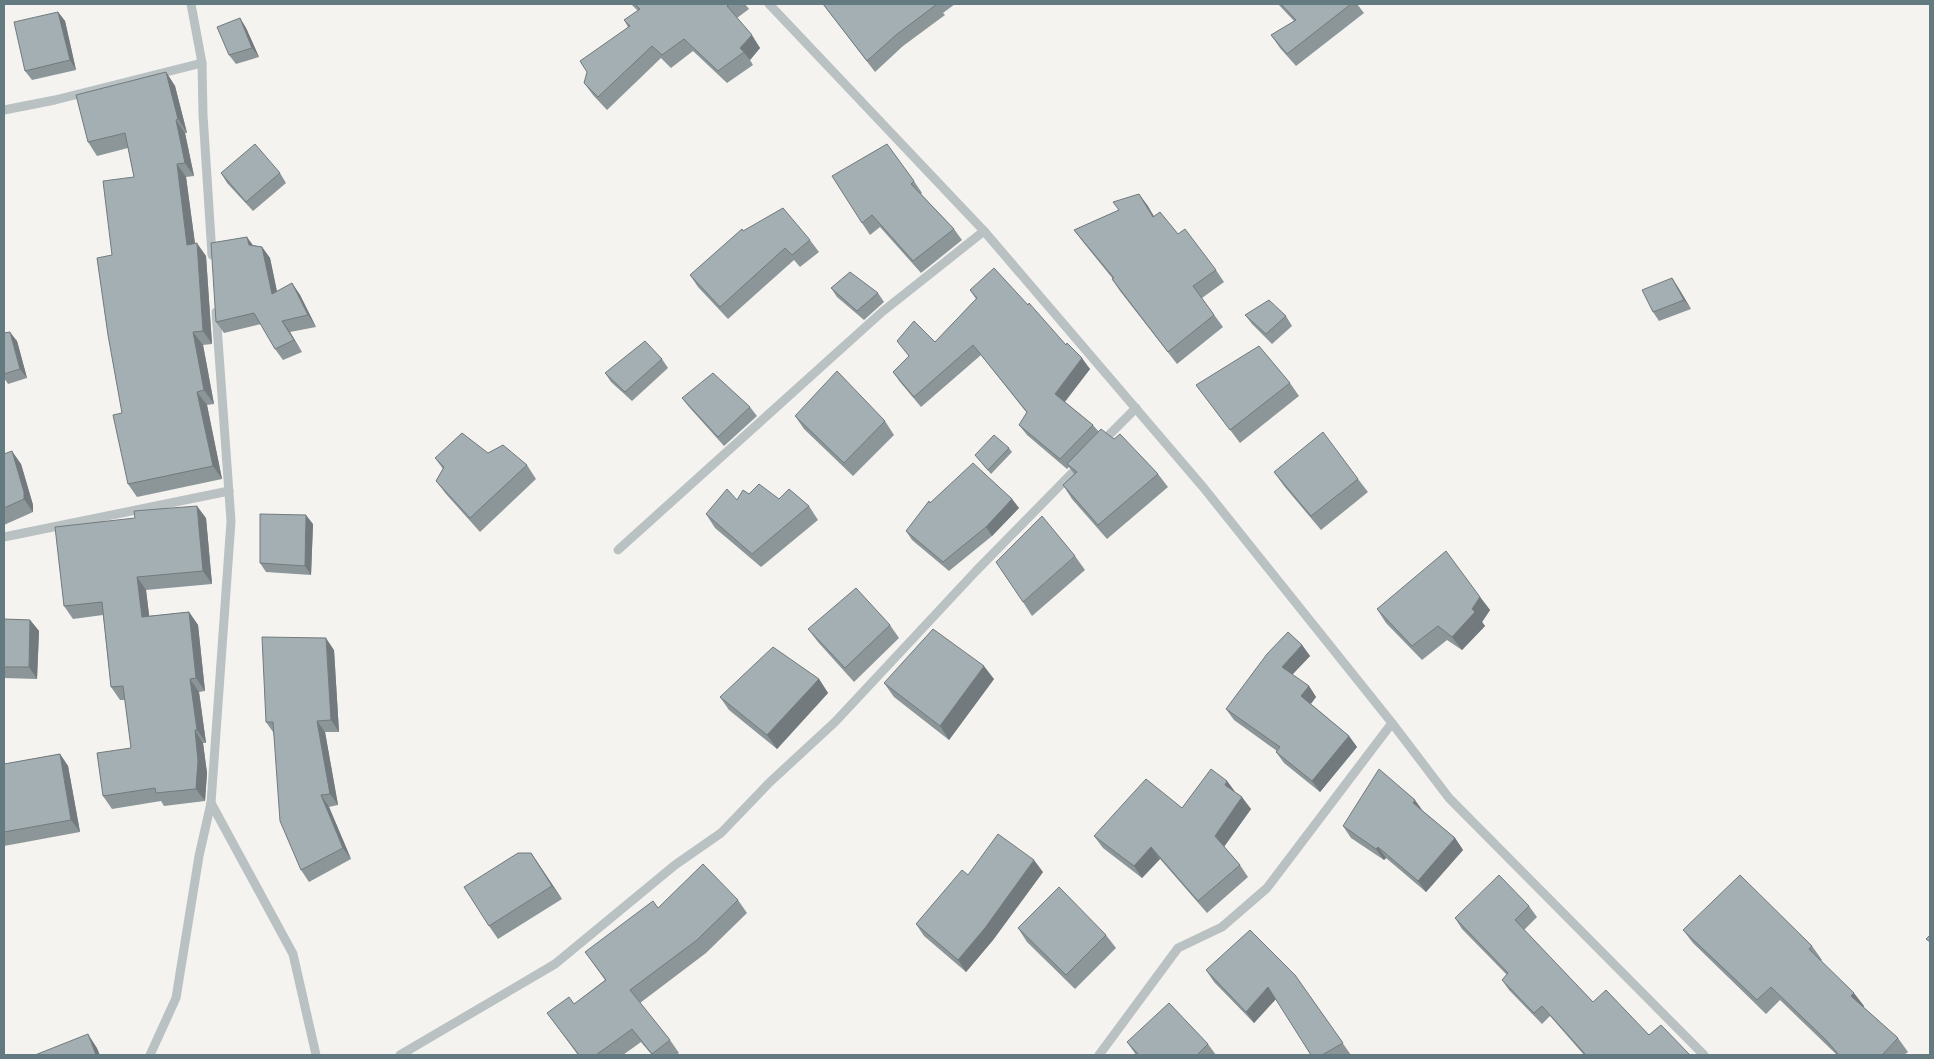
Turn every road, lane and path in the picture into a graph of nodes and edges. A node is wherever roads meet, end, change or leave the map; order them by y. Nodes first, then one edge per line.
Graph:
1 (191, 4) edge
2 (769, 4) edge
3 (202, 63) junction
4 (4, 110) edge
5 (984, 231) junction
6 (213, 264) edge
7 (216, 303) edge
8 (1136, 408) junction
9 (229, 491) junction
10 (4, 537) edge
11 (618, 550) dead end
12 (1392, 723) junction
13 (211, 804) junction
14 (150, 1055) edge
15 (316, 1055) edge
16 (400, 1055) edge
17 (1099, 1055) edge
18 (1704, 1055) edge

1 - 3 street
2 - 5 street
3 - 4 street
3 - 6 street
5 - 8 street
5 - 11 street
7 - 9 street
8 - 12 street
8 - 16 street
9 - 10 street
9 - 13 street
12 - 17 street
12 - 18 street
13 - 14 street
13 - 15 street

